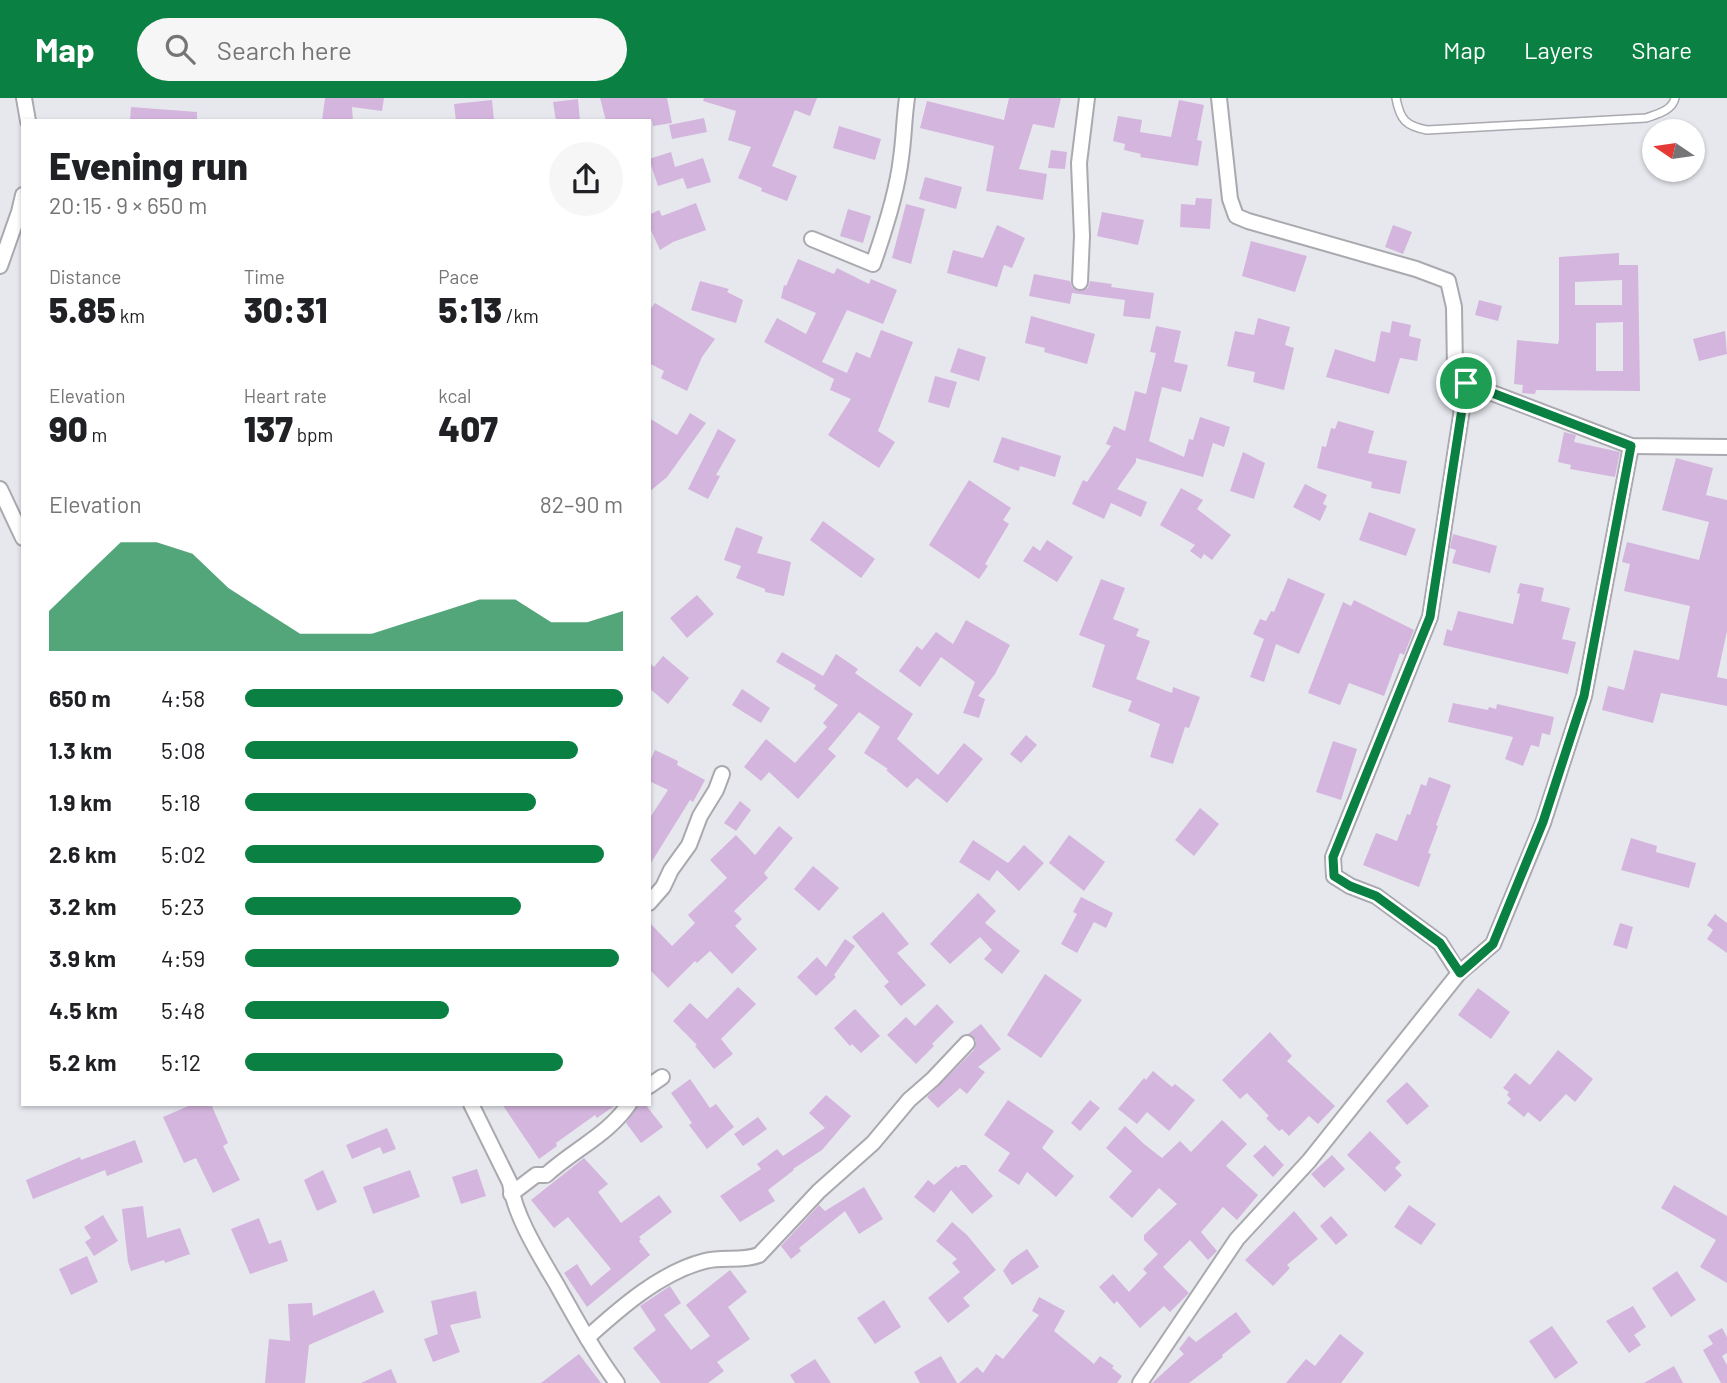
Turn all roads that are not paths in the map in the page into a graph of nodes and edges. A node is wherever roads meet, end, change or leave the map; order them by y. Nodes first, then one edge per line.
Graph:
1 (24, 98) edge
2 (907, 98) edge
3 (1087, 98) edge
4 (1219, 98) edge
5 (1396, 98) edge
6 (1675, 98) edge
7 (28, 119) edge
8 (21, 204) edge
9 (812, 239) dead end
10 (0, 266) edge
11 (1080, 282) dead end
12 (1466, 383) junction
13 (1631, 446) junction
14 (1727, 447) edge
15 (0, 489) edge
16 (21, 534) edge
17 (722, 774) dead end
18 (651, 902) edge
19 (1460, 973) junction
20 (967, 1042) dead end
21 (662, 1077) dead end
22 (651, 1085) edge
23 (472, 1106) edge
24 (628, 1106) edge
25 (511, 1194) junction
26 (587, 1338) junction
27 (617, 1383) edge
28 (1140, 1383) edge

1 - 7 street
2 - 9 street
3 - 11 street
4 - 12 street
5 - 6 lane
8 - 10 street
12 - 13 street
12 - 19 street
13 - 14 street
13 - 19 street
15 - 16 street
17 - 18 street
19 - 28 street
20 - 26 street
21 - 22 street
23 - 25 street
24 - 25 street
25 - 26 street
26 - 27 street

